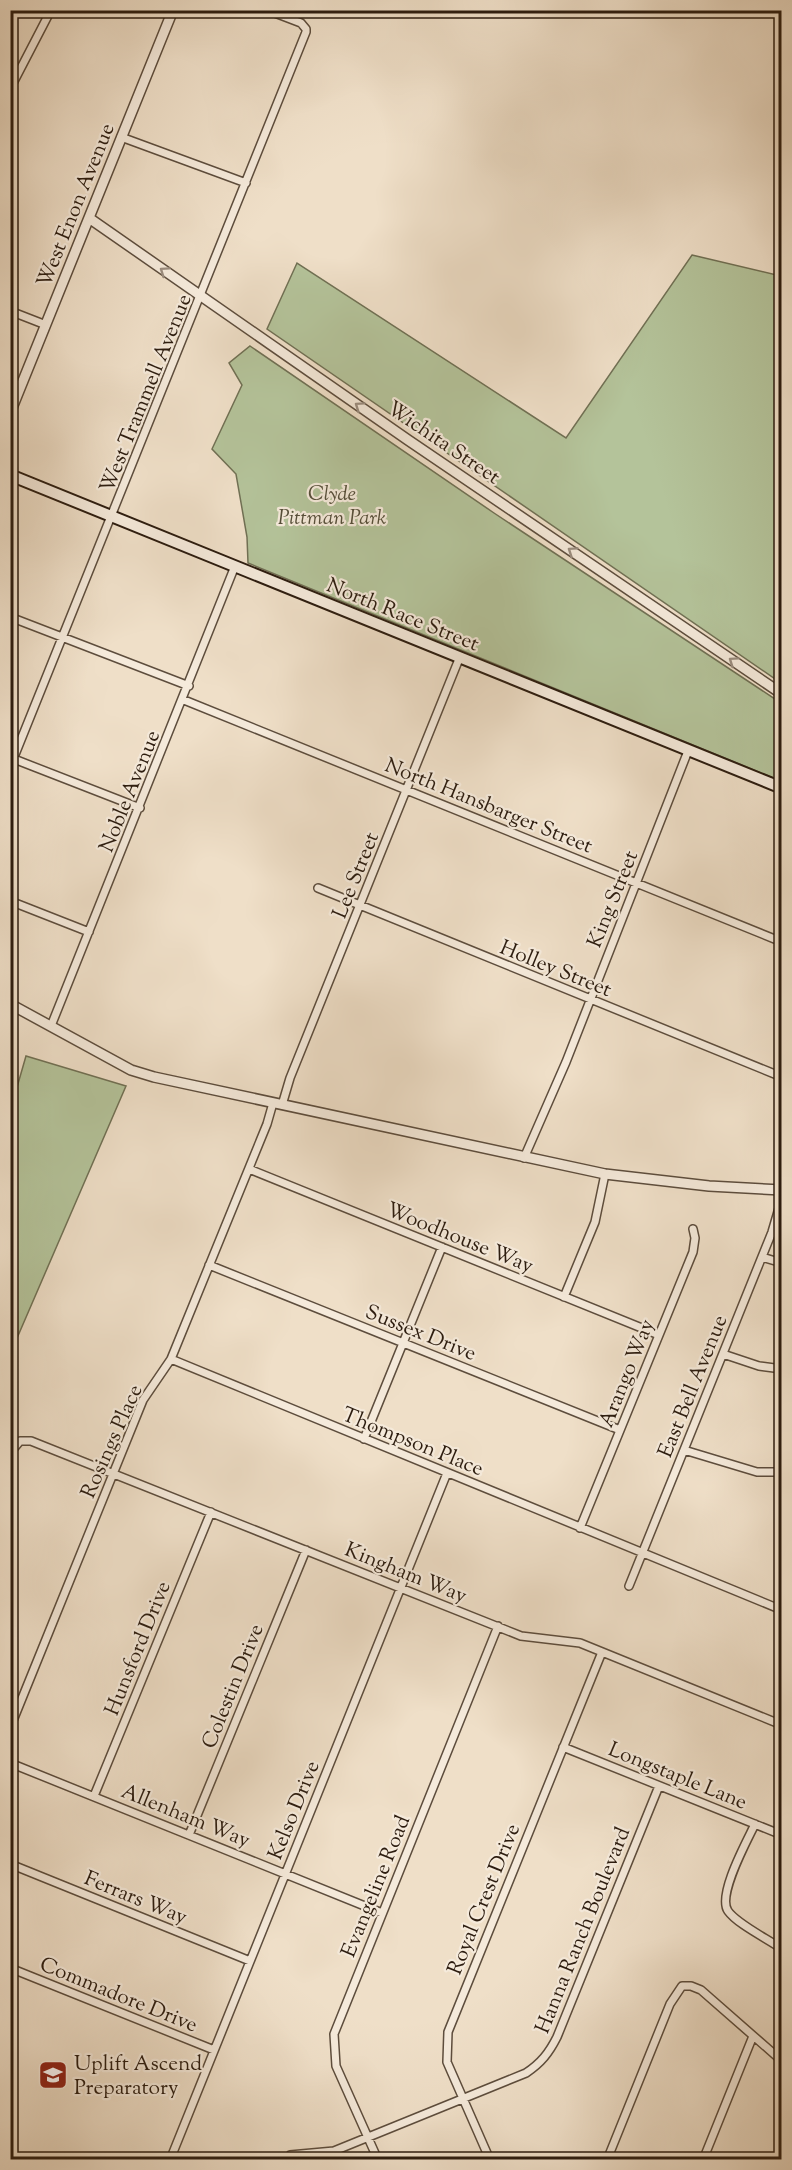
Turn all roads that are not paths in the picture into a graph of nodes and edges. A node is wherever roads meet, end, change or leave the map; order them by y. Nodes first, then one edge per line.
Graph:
1 (51, 10) edge
2 (173, 10) edge
3 (267, 10) edge
4 (10, 89) edge
5 (121, 136) junction
6 (246, 183) junction
7 (89, 218) junction
8 (202, 296) junction
9 (10, 311) edge
10 (46, 325) junction
11 (10, 413) edge
12 (10, 475) edge
13 (113, 518) junction
14 (235, 566) junction
15 (10, 617) edge
16 (63, 639) junction
17 (459, 659) junction
18 (189, 686) junction
19 (782, 694) edge
20 (184, 700) junction
21 (688, 751) junction
22 (14, 759) junction
23 (10, 767) edge
24 (782, 788) edge
25 (407, 790) junction
26 (140, 808) junction
27 (636, 882) junction
28 (318, 888) dead end
29 (10, 901) edge
30 (360, 906) junction
31 (89, 932) junction
32 (782, 942) edge
33 (590, 999) junction
34 (10, 1004) edge
35 (51, 1026) junction
36 (782, 1077) edge
37 (278, 1104) junction
38 (524, 1158) junction
39 (249, 1169) junction
40 (605, 1174) junction
41 (782, 1190) edge
42 (782, 1198) edge
43 (693, 1229) dead end
44 (442, 1247) junction
45 (762, 1257) junction
46 (782, 1263) edge
47 (209, 1265) junction
48 (564, 1297) junction
49 (659, 1335) junction
50 (403, 1343) junction
51 (723, 1353) junction
52 (171, 1359) junction
53 (782, 1369) edge
54 (620, 1430) junction
55 (364, 1439) junction
56 (684, 1450) junction
57 (10, 1453) edge
58 (782, 1472) edge
59 (113, 1473) junction
60 (447, 1473) junction
61 (211, 1512) junction
62 (580, 1528) junction
63 (306, 1550) junction
64 (642, 1553) junction
65 (629, 1586) dead end
66 (400, 1587) junction
67 (782, 1610) edge
68 (498, 1626) junction
69 (602, 1652) junction
70 (782, 1725) edge
71 (10, 1728) edge
72 (563, 1747) junction
73 (10, 1763) edge
74 (659, 1786) junction
75 (94, 1796) junction
76 (755, 1824) junction
77 (189, 1835) junction
78 (782, 1835) edge
79 (10, 1864) edge
80 (285, 1873) junction
81 (382, 1913) junction
82 (782, 1949) edge
83 (250, 1961) junction
84 (10, 1968) edge
85 (753, 2036) junction
86 (214, 2050) junction
87 (782, 2061) edge
88 (464, 2099) junction
89 (369, 2138) junction
90 (170, 2160) edge
91 (286, 2160) edge
92 (378, 2160) edge
93 (489, 2160) edge
94 (607, 2160) edge
95 (703, 2160) edge

1 - 4 street
2 - 5 street, West Enon Avenue
3 - 6 street, West Trammell Avenue
5 - 6 street
5 - 7 street, West Enon Avenue
6 - 8 street, West Trammell Avenue
8 -> 7 street, Wichita Street
7 - 10 street, West Enon Avenue
8 - 13 street, West Trammell Avenue
19 -> 8 street, Wichita Street
9 - 10 street
10 - 11 street, West Enon Avenue
12 - 13 main road, North Race Street
13 - 14 main road, North Race Street
13 - 16 street, West Trammell Avenue
14 - 17 main road, North Race Street
14 - 18 street, Noble Avenue
15 - 16 street
16 - 18 street
16 - 22 street, West Trammell Avenue
17 - 21 main road, North Race Street
17 - 25 street, Lee Street
18 - 20 street, Noble Avenue
20 - 25 street, North Hansbarger Street
20 - 26 street, Noble Avenue
21 - 24 main road, North Race Street
21 - 27 street, King Street
22 - 23 street, West Trammell Avenue
22 - 26 street
25 - 27 street, North Hansbarger Street
25 - 30 street, Lee Street
26 - 31 street, Noble Avenue
27 - 32 street, North Hansbarger Street
27 - 33 street, King Street
28 - 30 street, Holley Street
29 - 31 street
30 - 33 street, Holley Street
30 - 37 street, Lee Street
31 - 35 street, Noble Avenue
33 - 36 street, Holley Street
33 - 38 street, King Street
34 - 35 street
35 - 37 street
37 - 38 street
37 - 39 street, Rosings Place
38 - 40 street
39 - 44 street, Woodhouse Way
39 - 47 street, Rosings Place
40 - 41 street
40 - 48 street
42 - 45 street, East Bell Avenue
43 - 49 street, Arango Way
44 - 48 street, Woodhouse Way
44 - 50 street
45 - 46 street
45 - 51 street, East Bell Avenue
47 - 50 street, Sussex Drive
47 - 52 street, Rosings Place
48 - 49 street, Woodhouse Way
49 - 54 street, Arango Way
50 - 54 street, Sussex Drive
50 - 55 street
51 - 53 street
51 - 56 street, East Bell Avenue
52 - 55 street, Thompson Place
52 - 59 street, Rosings Place
54 - 62 street, Arango Way
55 - 60 street, Thompson Place
56 - 58 street
56 - 64 street, East Bell Avenue
57 - 59 street, Kingham Way
59 - 61 street, Kingham Way
59 - 71 street, Rosings Place
60 - 62 street, Thompson Place
60 - 66 street, Kelso Drive
61 - 63 street, Kingham Way
61 - 75 street, Hunsford Drive
62 - 64 street, Thompson Place
63 - 66 street, Kingham Way
63 - 77 street, Colestin Drive
64 - 65 street, East Bell Avenue
64 - 67 street, Thompson Place
66 - 68 street, Kingham Way
66 - 80 street, Kelso Drive
68 - 69 street, Kingham Way
68 - 81 street, Evangeline Road
69 - 70 street, Kingham Way
69 - 72 street, Royal Crest Drive
72 - 74 street, Longstaple Lane
72 - 88 street, Royal Crest Drive
73 - 75 street, Allenham Way
74 - 76 street, Longstaple Lane
74 - 88 street, Hanna Ranch Boulevard
75 - 77 street, Allenham Way
76 - 78 street, Longstaple Lane
76 - 82 street
77 - 80 street, Allenham Way
79 - 83 street, Ferrars Way
80 - 81 street, Allenham Way
80 - 83 street, Kelso Drive
81 - 89 street, Evangeline Road
83 - 86 street, Kelso Drive
84 - 86 street, Commadore Drive
85 - 87 street
85 - 94 street
85 - 95 street
86 - 90 street, Kelso Drive
88 - 89 street, Hanna Ranch Boulevard
88 - 93 street, Royal Crest Drive
89 - 91 street, Hanna Ranch Boulevard
89 - 92 street, Evangeline Road

